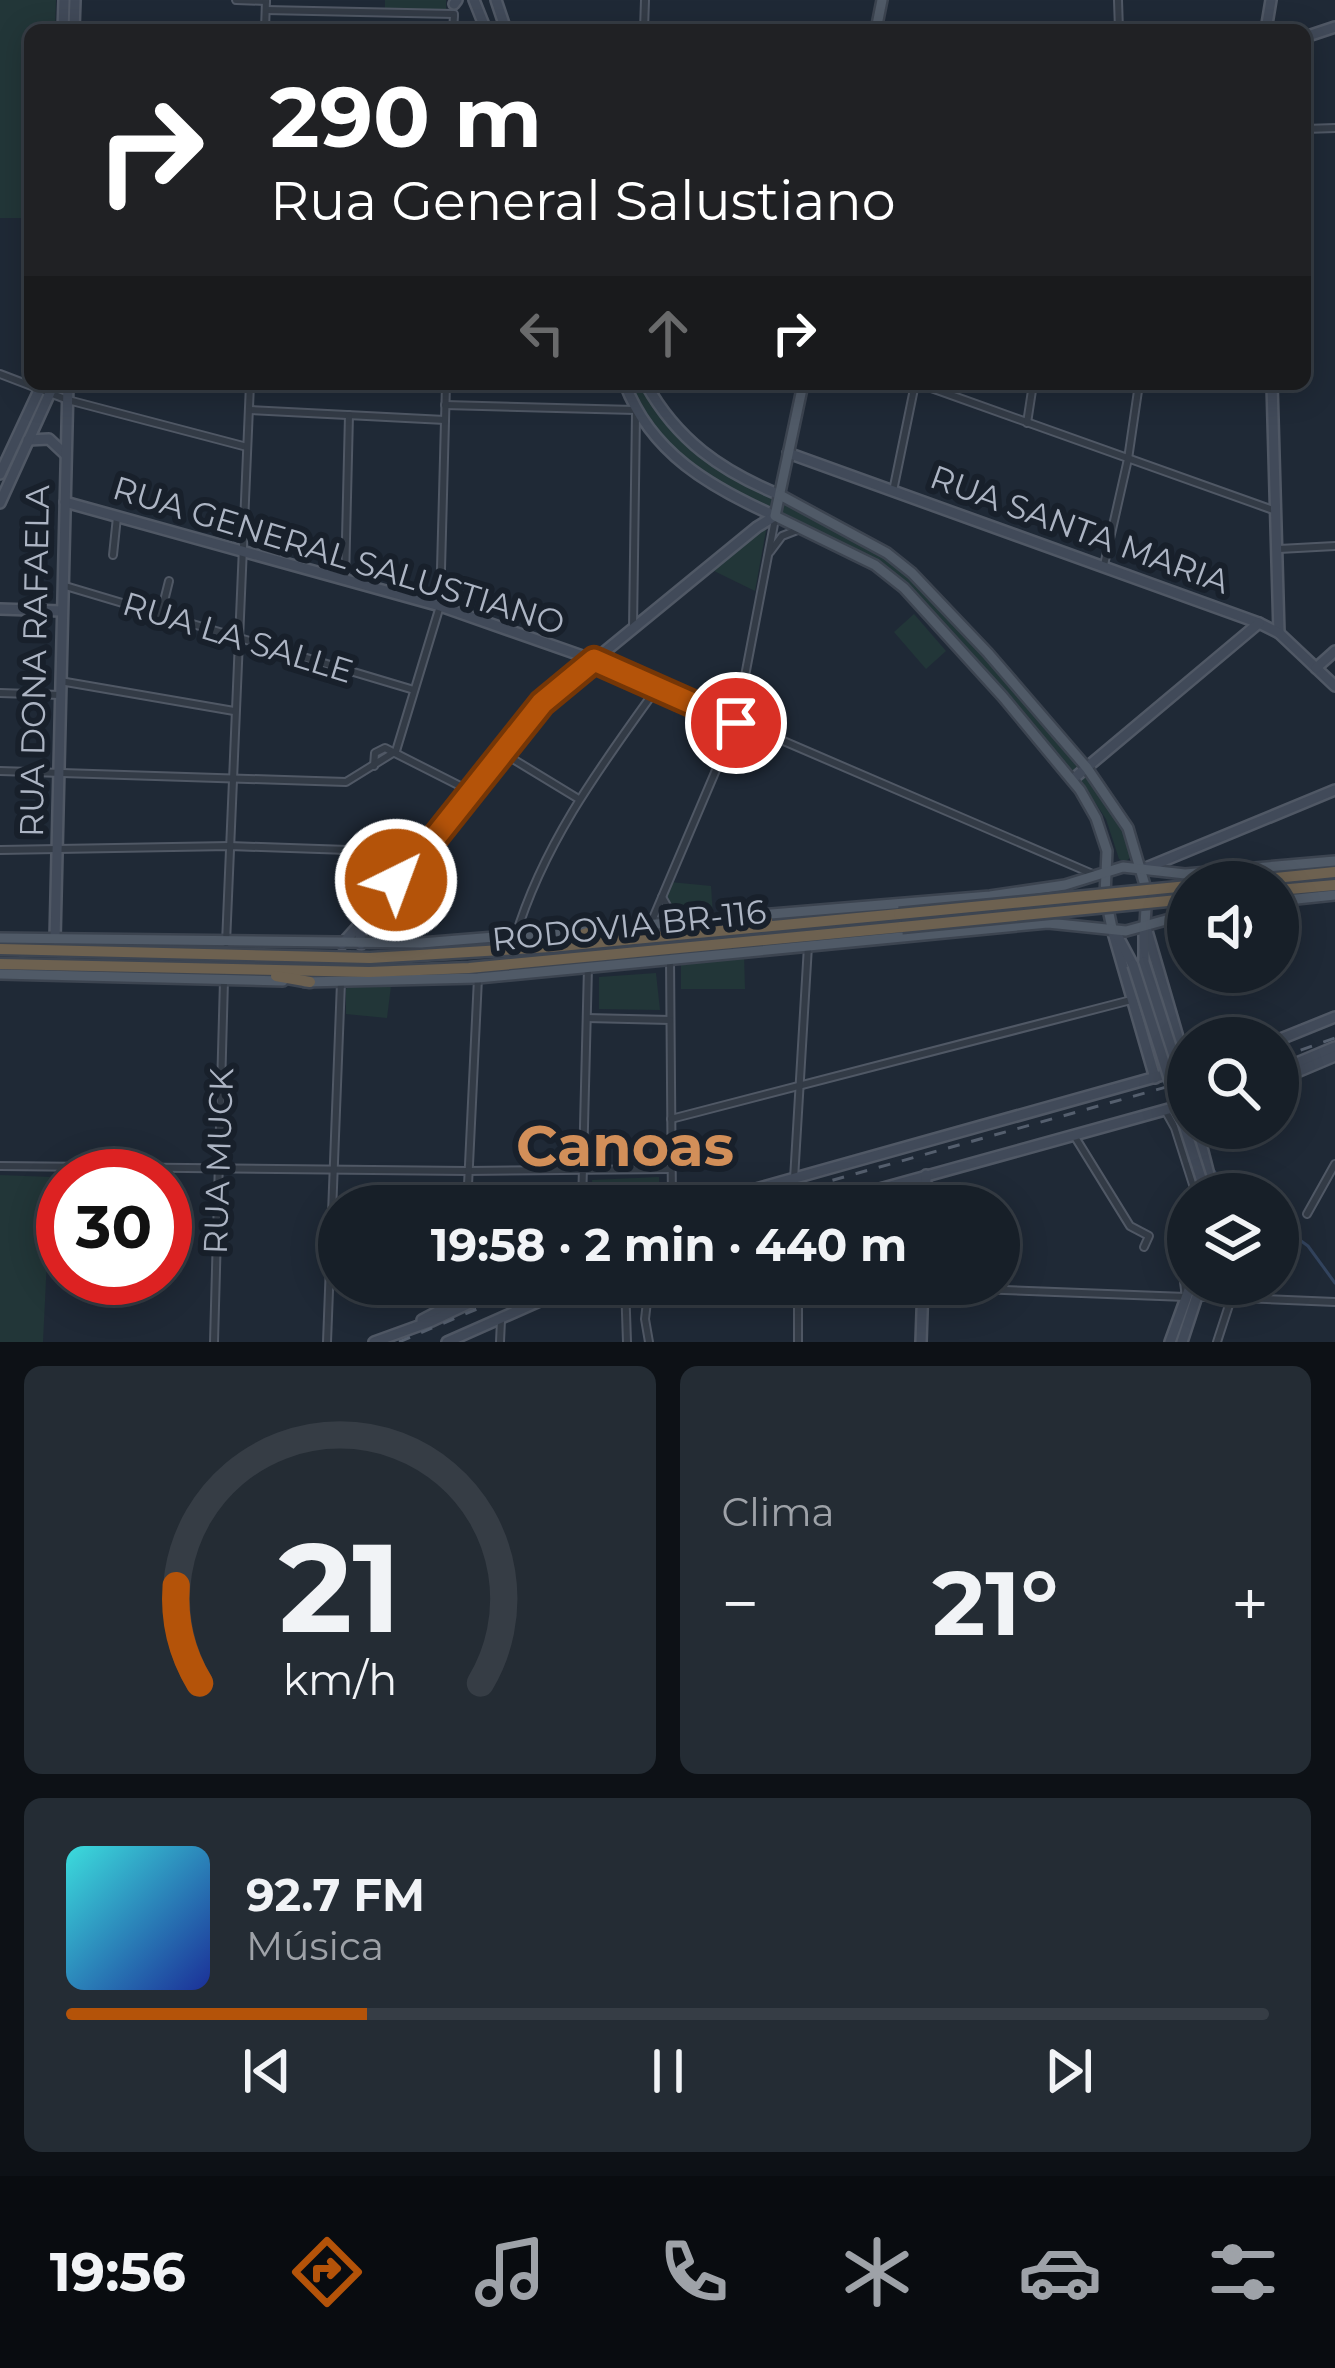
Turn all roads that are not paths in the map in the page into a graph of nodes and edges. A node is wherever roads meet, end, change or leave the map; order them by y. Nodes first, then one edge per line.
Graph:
1 (236, 0) edge
2 (266, 4) edge
3 (455, 5) edge
4 (46, 390) edge
5 (46, 390) edge
6 (50, 390) edge
7 (68, 390) edge
8 (250, 390) edge
9 (446, 390) edge
10 (627, 390) edge
11 (649, 390) edge
12 (802, 390) edge
13 (917, 390) edge
14 (935, 390) edge
15 (1032, 390) edge
16 (1138, 390) edge
17 (1272, 390) edge
18 (68, 400) junction
19 (445, 406) junction
20 (249, 410) junction
21 (636, 411) junction
22 (349, 416) junction
23 (445, 420) junction
24 (1027, 423) junction
25 (647, 427) junction
26 (635, 432) junction
27 (29, 440) junction
28 (14, 442) junction
29 (247, 447) junction
30 (788, 453) junction
31 (66, 459) junction
32 (1127, 459) junction
33 (0, 475) edge
34 (892, 491) junction
35 (779, 495) junction
36 (64, 502) junction
37 (0, 503) edge
38 (1276, 511) junction
39 (775, 516) junction
40 (117, 517) junction
41 (800, 529) junction
42 (1335, 546) edge
43 (1276, 549) junction
44 (243, 551) junction
45 (113, 555) dead end
46 (768, 555) junction
47 (1104, 565) junction
48 (169, 580) dead end
49 (345, 580) junction
50 (62, 585) junction
51 (440, 607) junction
52 (0, 609) edge
53 (62, 611) junction
54 (161, 613) junction
55 (1259, 622) junction
56 (632, 629) junction
57 (1279, 633) junction
58 (239, 637) junction
59 (1335, 651) edge
60 (594, 660) junction
61 (1316, 668) junction
62 (60, 682) junction
63 (1335, 686) edge
64 (657, 688) junction
65 (414, 689) junction
66 (0, 693) edge
67 (60, 695) junction
68 (236, 712) junction
69 (736, 723) junction
70 (396, 751) junction
71 (502, 752) junction
72 (1084, 765) junction
73 (0, 771) edge
74 (58, 772) junction
75 (1070, 776) junction
76 (233, 777) junction
77 (1335, 790) edge
78 (472, 792) junction
79 (578, 798) junction
80 (230, 846) junction
81 (0, 850) edge
82 (57, 850) junction
83 (1335, 861) edge
84 (1060, 862) junction
85 (1299, 866) edge
86 (1141, 870) junction
87 (1335, 872) edge
88 (1103, 874) junction
89 (1167, 876) edge
90 (1299, 876) edge
91 (401, 880) junction
92 (1167, 883) edge
93 (1066, 885) junction
94 (1335, 885) edge
95 (1299, 888) edge
96 (1335, 895) edge
97 (662, 897) junction
98 (1299, 899) edge
99 (1167, 901) edge
100 (726, 919) junction
101 (1167, 919) edge
102 (901, 920) junction
103 (686, 922) junction
104 (807, 922) junction
105 (1066, 923) junction
106 (1144, 924) junction
107 (649, 926) junction
108 (1112, 929) junction
109 (590, 932) junction
110 (0, 938) edge
111 (514, 938) junction
112 (780, 938) junction
113 (82, 939) joint
114 (182, 942) junction
115 (226, 944) junction
116 (342, 944) junction
117 (361, 944) junction
118 (54, 945) junction
119 (808, 946) junction
120 (550, 947) junction
121 (0, 949) edge
122 (729, 952) junction
123 (370, 958) junction
124 (670, 958) junction
125 (1138, 963) junction
126 (0, 964) edge
127 (588, 967) junction
128 (243, 970) junction
129 (0, 974) edge
130 (478, 978) junction
131 (224, 980) junction
132 (310, 982) junction
133 (341, 982) junction
134 (1131, 1000) junction
135 (1172, 1017) edge
136 (1335, 1017) edge
137 (586, 1018) junction
138 (670, 1020) junction
139 (1299, 1032) edge
140 (1167, 1048) edge
141 (1335, 1051) edge
142 (1299, 1066) edge
143 (1167, 1074) edge
144 (1155, 1078) junction
145 (799, 1087) junction
146 (1166, 1110) edge
147 (671, 1119) junction
148 (1073, 1135) junction
149 (1335, 1164) edge
150 (0, 1166) edge
151 (217, 1166) junction
152 (334, 1168) junction
153 (671, 1168) junction
154 (467, 1171) junction
155 (583, 1171) junction
156 (1199, 1173) edge
157 (926, 1175) junction
158 (794, 1179) junction
159 (467, 1185) edge
160 (583, 1185) edge
161 (671, 1185) edge
162 (772, 1185) edge
163 (891, 1185) edge
164 (926, 1185) edge
165 (1307, 1214) dead end
166 (1144, 1247) dead end
167 (1020, 1287) edge
168 (1167, 1290) edge
169 (1299, 1301) edge
170 (1335, 1302) edge
171 (445, 1305) edge
172 (463, 1305) edge
173 (504, 1305) edge
174 (528, 1305) edge
175 (626, 1305) edge
176 (647, 1305) edge
177 (798, 1305) edge
178 (922, 1305) edge
179 (1190, 1305) edge
180 (1193, 1305) edge
181 (1229, 1305) edge
182 (507, 1314) junction
183 (418, 1323) junction
184 (214, 1342) edge
185 (327, 1342) edge
186 (374, 1342) edge
187 (447, 1342) edge
188 (500, 1342) edge
189 (627, 1342) edge
190 (649, 1342) edge
191 (798, 1342) edge
192 (921, 1342) edge
193 (1171, 1342) edge
194 (1182, 1342) edge
195 (1217, 1342) edge

1 - 2 street
2 - 3 street
4 - 27 main road
5 - 28 main road
6 - 18 street
7 - 18 main road, RUA DONA RAFAELA
8 - 20 street
9 - 19 street
10 - 21 main road
11 - 35 main road
12 - 30 main road
13 - 34 street
14 - 24 street
15 - 24 street
16 - 32 street
17 - 38 main road
18 - 29 street
18 - 31 main road, RUA DONA RAFAELA
19 - 21 street
19 - 23 street
20 - 22 street
20 - 29 street
21 - 25 main road
21 - 26 street
22 - 23 street
22 - 49 street
23 - 51 street
24 - 32 street
25 - 26 street
25 - 39 main road
26 - 56 street
27 - 28 main road
27 - 31 main road
27 - 37 main road
28 - 33 main road
29 - 44 street
30 - 34 main road, RUA SANTA MARIA
30 - 35 main road
31 - 36 main road, RUA DONA RAFAELA
32 - 38 street
32 - 47 street
34 - 47 main road, RUA SANTA MARIA
35 - 39 main road
35 - 72 main road
36 - 40 main road, RUA GENERAL SALUSTIANO
36 - 50 main road, RUA DONA RAFAELA
38 - 43 main road
39 - 41 main road
39 - 46 street
39 - 56 main road
40 - 44 main road, RUA GENERAL SALUSTIANO
40 - 45 street
41 - 46 street
41 - 75 main road
42 - 43 street
43 - 57 main road
44 - 49 main road, RUA GENERAL SALUSTIANO
44 - 58 street
46 - 69 street
47 - 55 main road, RUA SANTA MARIA
48 - 54 street
49 - 51 main road, RUA GENERAL SALUSTIANO
50 - 53 main road, RUA DONA RAFAELA
50 - 54 street, RUA LA SALLE
51 - 60 main road, RUA GENERAL SALUSTIANO
51 - 65 street
52 - 53 main road
53 - 62 main road, RUA DONA RAFAELA
54 - 58 street, RUA LA SALLE
55 - 57 main road, RUA SANTA MARIA
55 - 72 main road
56 - 60 main road
57 - 61 main road, RUA SANTA MARIA
58 - 65 street, RUA LA SALLE
58 - 68 street
59 - 61 main road
60 - 64 street, RUA GENERAL SALUSTIANO
60 - 71 main road
61 - 63 main road, RUA SANTA MARIA
62 - 67 main road, RUA DONA RAFAELA
62 - 68 street
64 - 69 street, RUA GENERAL SALUSTIANO
64 - 79 street
65 - 70 street
66 - 67 street
67 - 74 main road, RUA DONA RAFAELA
68 - 76 street
69 - 84 street, RUA GENERAL SALUSTIANO
69 - 97 street
70 - 76 street
70 - 78 street
71 - 78 main road
71 - 79 street
72 - 75 main road
72 - 86 main road
73 - 74 street
74 - 76 street
74 - 82 main road, RUA DONA RAFAELA
75 - 88 main road
76 - 80 street
77 - 86 main road
78 - 91 main road
79 - 111 street
80 - 82 street
80 - 91 street
80 - 115 street
81 - 82 street
82 - 118 main road, RUA DONA RAFAELA
83 - 85 main road
84 - 88 street, RUA GENERAL SALUSTIANO
84 - 93 street
86 - 88 main road
86 - 89 main road
86 - 106 main road
87 - 90 highway
88 - 93 main road
88 - 108 main road
91 - 116 main road
91 - 117 main road
92 - 102 highway, bridge
93 - 100 main road
93 - 105 main road
94 - 95 highway
96 - 98 main road
97 - 103 street
97 - 107 street
99 - 102 highway, bridge
100 - 103 main road
100 - 104 highway
101 - 106 main road
102 - 104 highway, RODOVIA BR-116
102 - 112 highway, RODOVIA BR-116
103 - 107 main road
104 - 120 highway, RODOVIA BR-116
105 - 108 main road
105 - 119 main road
106 - 108 main road
106 - 125 main road
106 - 135 main road
107 - 109 main road
108 - 125 main road
108 - 134 main road
109 - 111 main road
109 - 120 highway
110 - 118 main road
111 - 117 main road
112 - 122 highway
112 - 128 highway, RODOVIA BR-116
113 - 114 main road
113 - 118 highway
114 - 115 main road
114 - 123 highway
115 - 116 main road
116 - 117 main road
118 - 121 highway, RODOVIA BR-116
118 - 123 highway, RODOVIA BR-116
119 - 122 main road
119 - 145 street
120 - 123 highway, RODOVIA BR-116
122 - 124 main road
124 - 127 main road
124 - 138 street
125 - 140 main road, bridge
125 - 156 main road, bridge
126 - 128 highway, RODOVIA BR-116
127 - 130 main road
127 - 137 street
128 - 132 highway
129 - 131 main road
130 - 133 main road
130 - 154 street
131 - 132 main road
131 - 151 street, RUA MUCK
132 - 133 main road
133 - 152 street
134 - 144 main road
134 - 145 street
136 - 139 main road
137 - 138 street
137 - 155 street
138 - 147 street
141 - 142 main road
143 - 144 main road
144 - 158 main road
145 - 147 street
145 - 158 street
146 - 148 main road
147 - 153 street
148 - 157 main road
148 - 166 street
149 - 165 street
150 - 151 street
151 - 152 street
151 - 184 street, RUA MUCK
152 - 154 street
152 - 185 street
153 - 155 street
153 - 161 street
154 - 155 street
154 - 159 street
155 - 160 street
157 - 163 main road
157 - 164 main road
158 - 162 main road
167 - 168 street
169 - 170 street
171 - 183 main road
172 - 183 main road
173 - 182 main road
174 - 182 main road
175 - 189 street
176 - 190 street
177 - 191 street
178 - 192 main road
179 - 193 main road
180 - 194 main road
181 - 195 street
182 - 187 main road
182 - 188 street
183 - 186 main road

